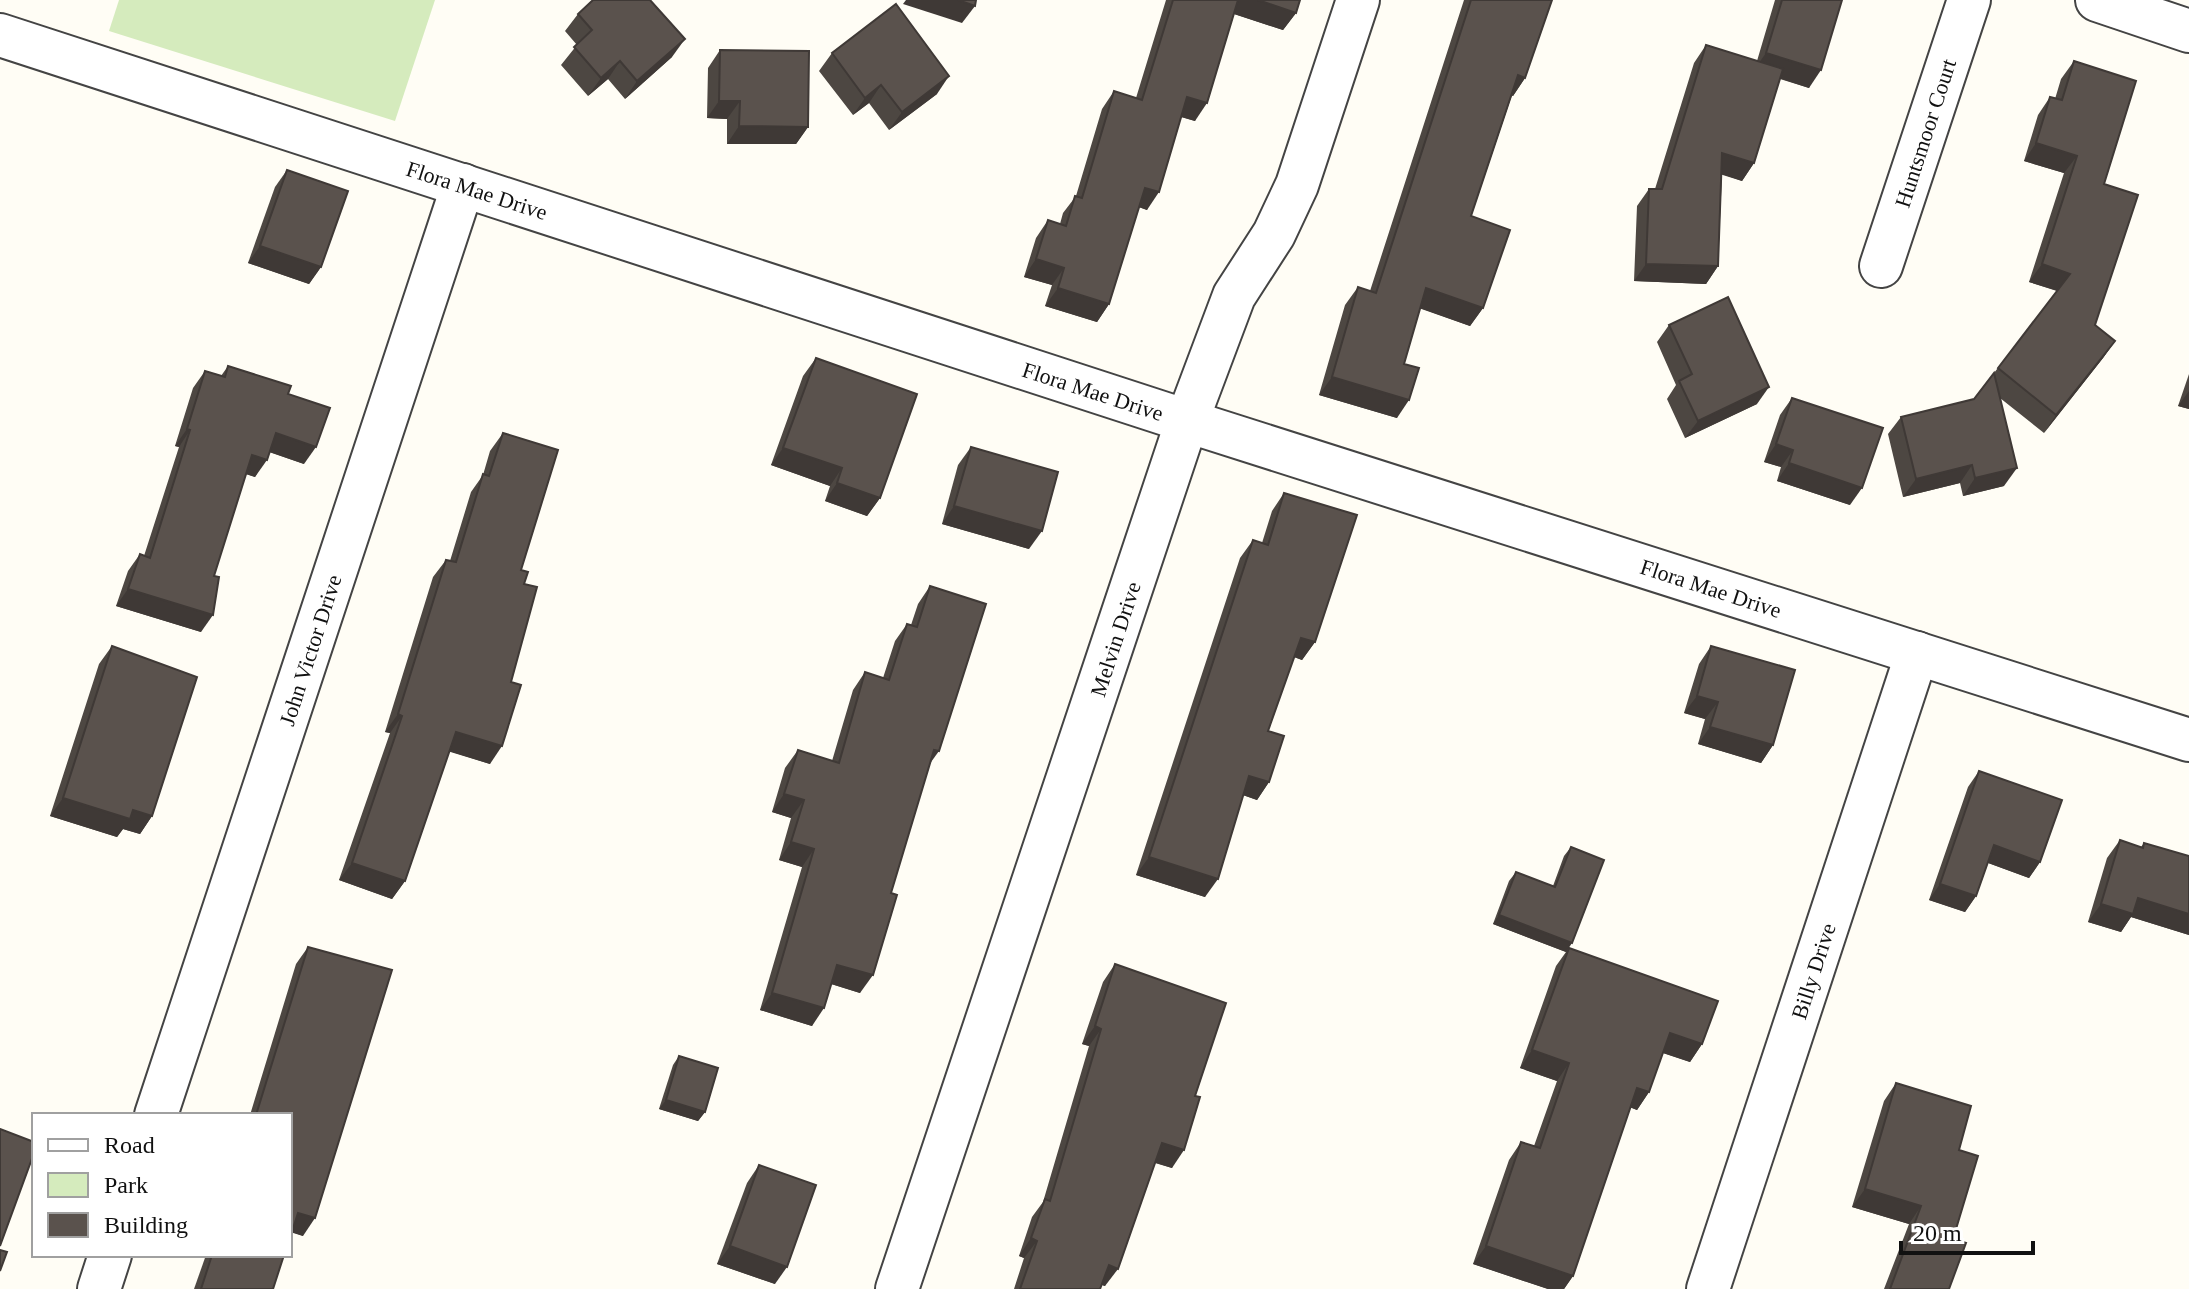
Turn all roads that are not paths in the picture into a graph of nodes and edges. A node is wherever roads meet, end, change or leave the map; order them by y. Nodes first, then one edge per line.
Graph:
1 (1358, 0) edge
2 (1969, 0) edge
3 (2097, 0) edge
4 (2189, 31) edge
5 (0, 35) edge
6 (463, 185) junction
7 (1881, 266) dead end
8 (1187, 421) junction
9 (1917, 653) junction
10 (2189, 740) edge
11 (157, 1113) edge
12 (109, 1257) edge
13 (99, 1289) edge
14 (897, 1289) edge
15 (1708, 1289) edge

1 - 8 street, Melvin Drive
2 - 7 street, Huntsmoor Court
3 - 4 street
5 - 6 street, Flora Mae Drive
6 - 8 street, Flora Mae Drive
6 - 11 street, John Victor Drive
8 - 9 street, Flora Mae Drive
8 - 14 street, Melvin Drive
9 - 10 street, Flora Mae Drive
9 - 15 street, Billy Drive
12 - 13 street

